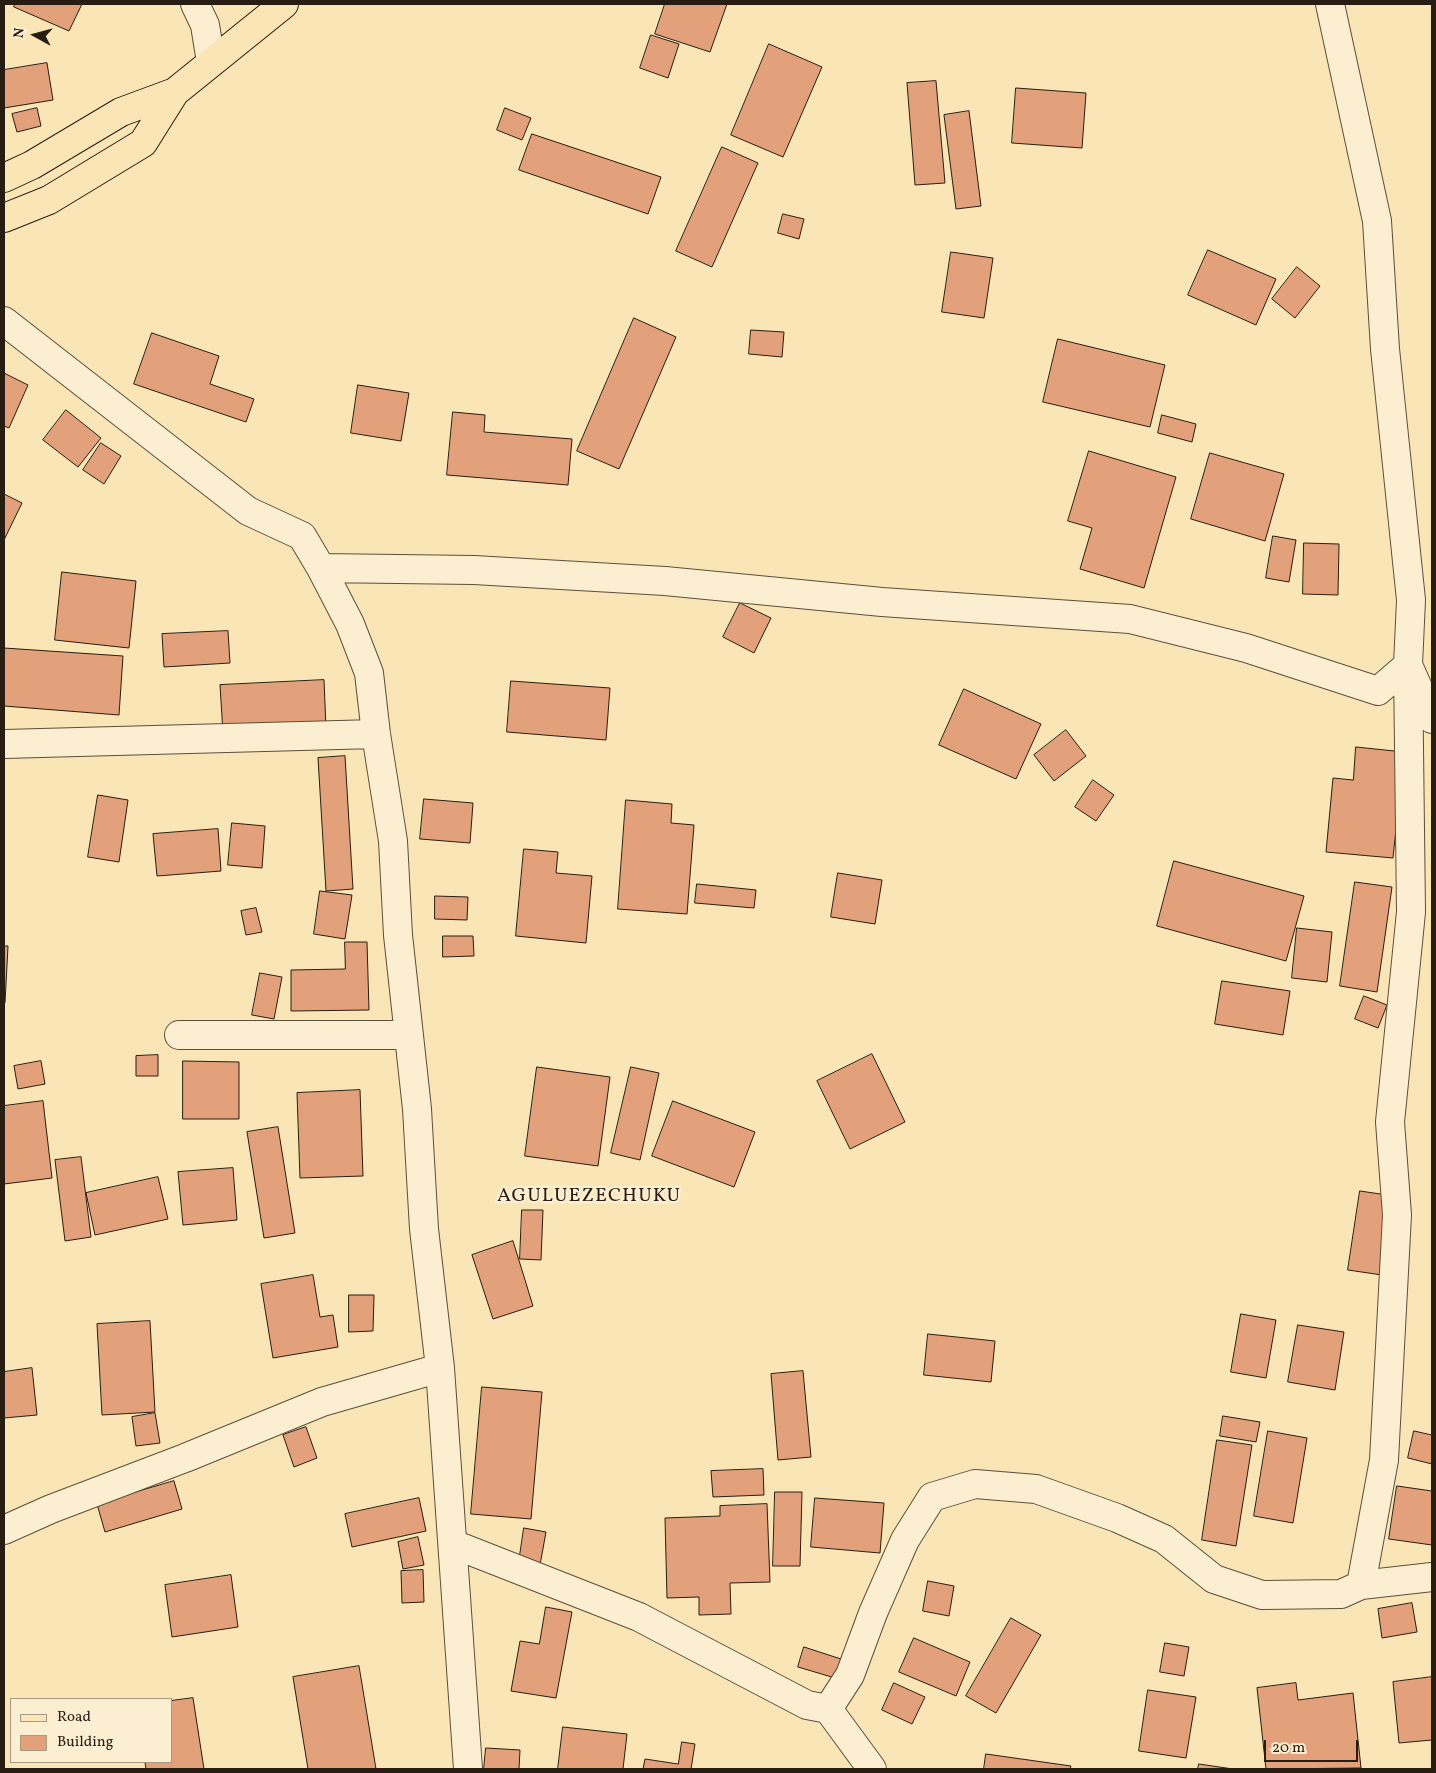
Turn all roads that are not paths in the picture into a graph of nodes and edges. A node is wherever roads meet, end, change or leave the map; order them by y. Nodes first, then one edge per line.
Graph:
1 (195, 4) edge
2 (284, 4) edge
3 (1330, 4) edge
4 (212, 62) junction
5 (175, 92) junction
6 (4, 178) edge
7 (4, 218) edge
8 (4, 321) edge
9 (321, 568) junction
10 (1408, 665) junction
11 (1432, 719) edge
12 (376, 734) junction
13 (4, 744) edge
14 (179, 1035) dead end
15 (409, 1035) junction
16 (440, 1368) junction
17 (4, 1530) edge
18 (453, 1544) junction
19 (1432, 1577) edge
20 (1361, 1584) junction
21 (828, 1708) junction
22 (468, 1769) edge
23 (872, 1769) edge

1 - 4 street
2 - 4 main road
3 - 10 street
4 - 5 main road
5 - 6 main road
5 - 7 main road
8 - 9 street
9 - 10 street
9 - 12 street
10 - 11 street
10 - 20 street
12 - 13 street
12 - 15 street
14 - 15 street
15 - 16 street
16 - 17 street
16 - 18 street
18 - 21 street
18 - 22 street
19 - 20 street
20 - 21 street
21 - 23 street

